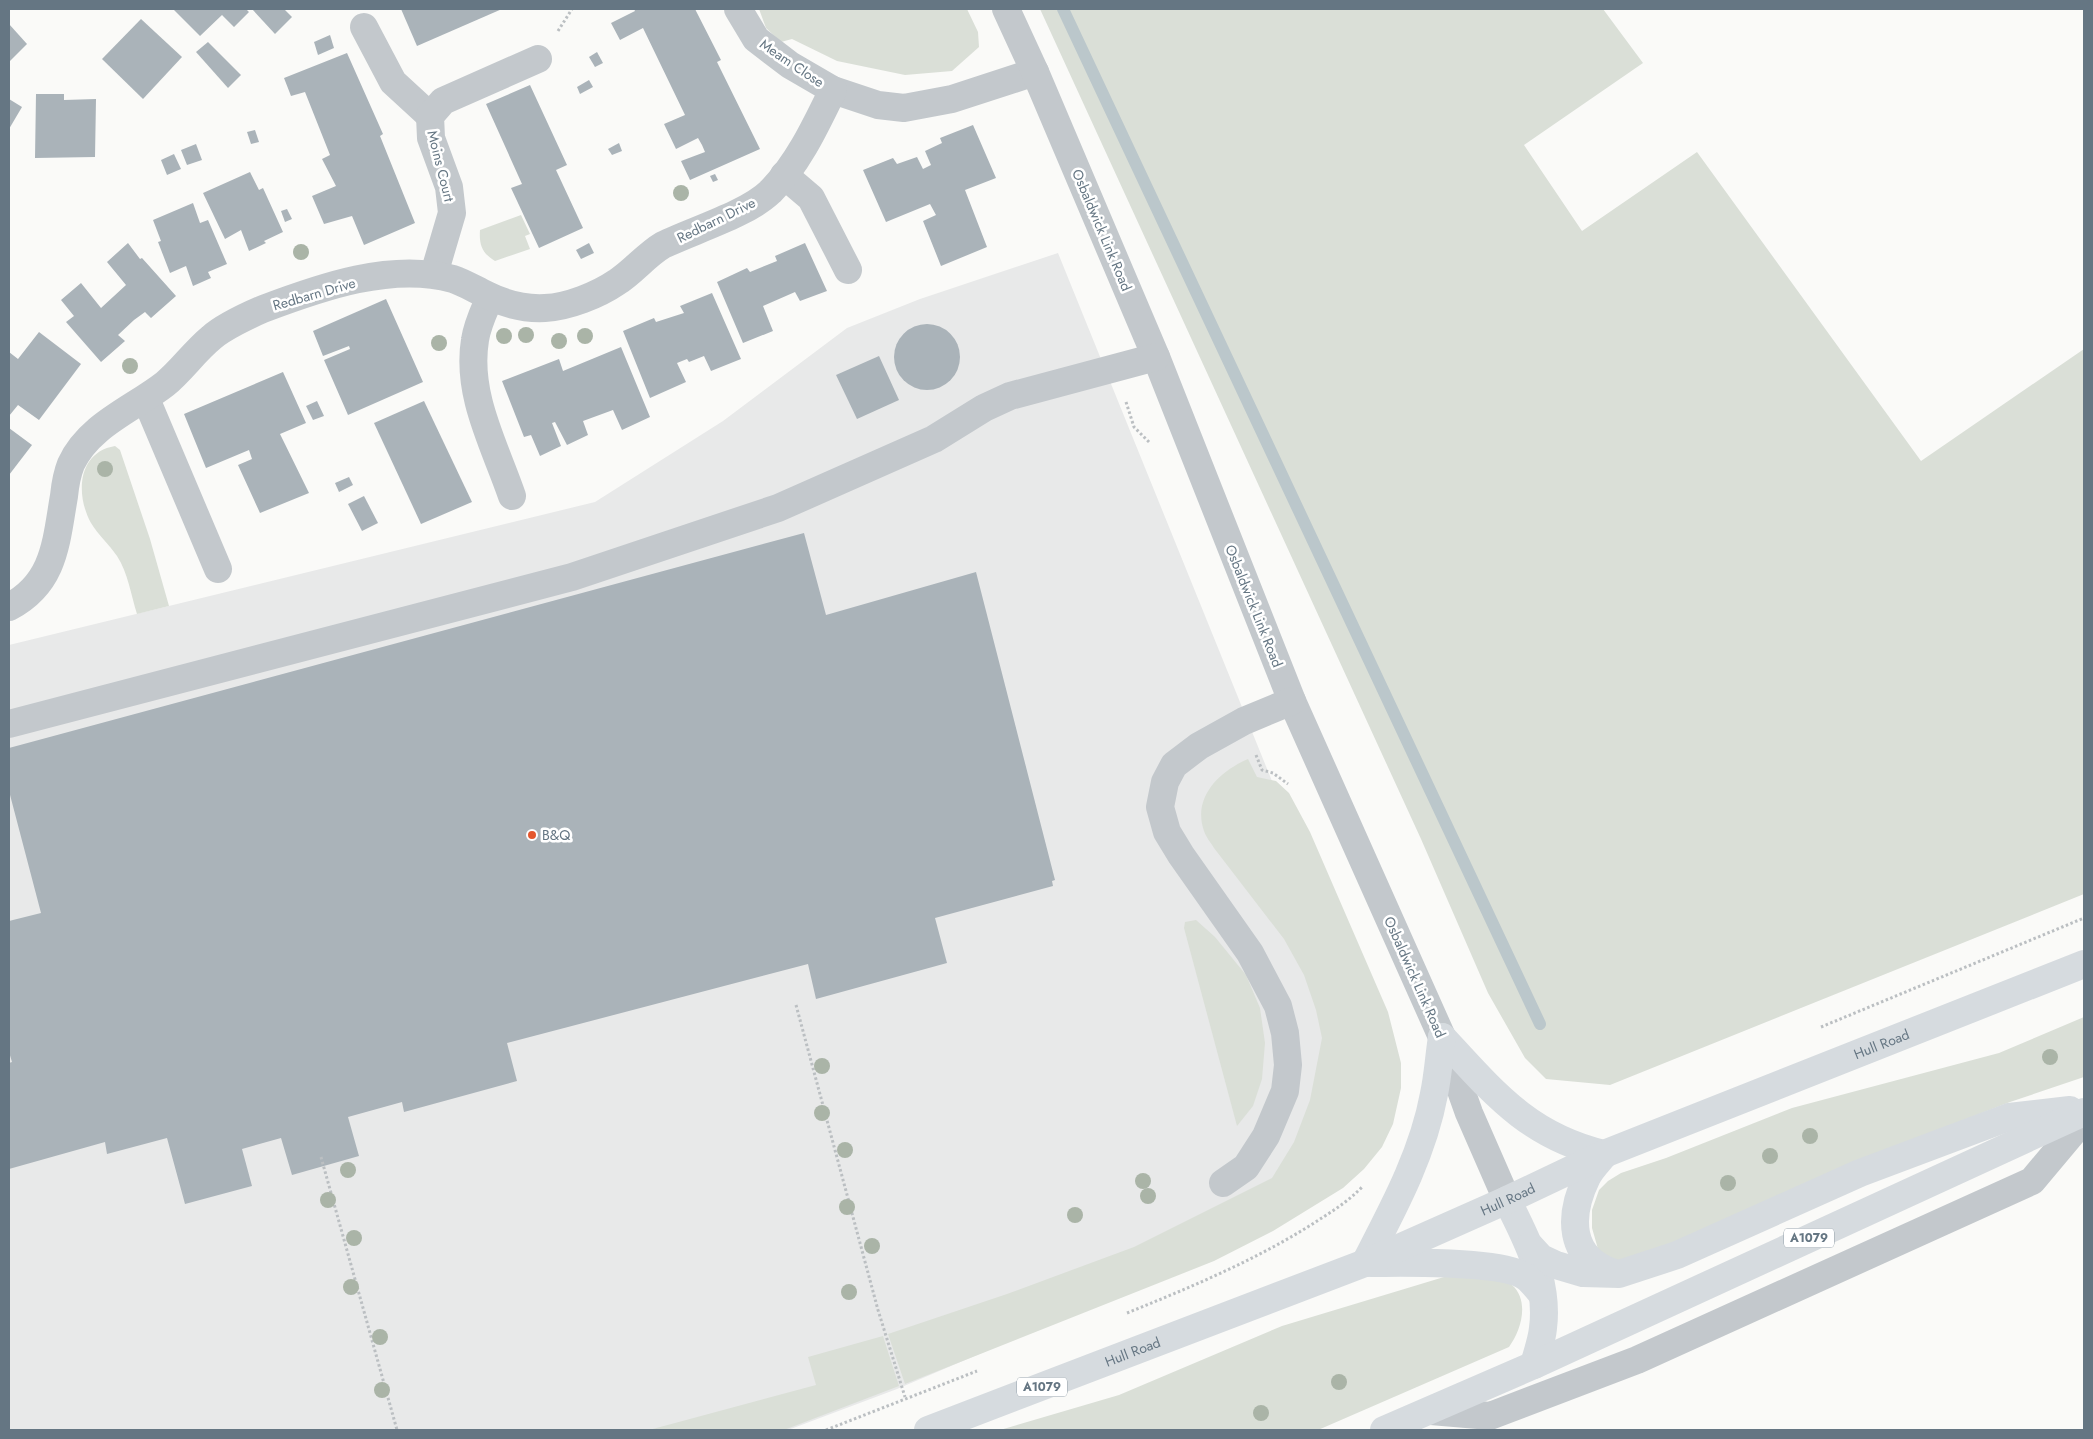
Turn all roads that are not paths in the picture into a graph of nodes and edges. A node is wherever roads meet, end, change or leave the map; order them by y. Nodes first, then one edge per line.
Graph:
1 (738, 9) edge
2 (1006, 9) edge
3 (364, 27) dead end
4 (538, 59) dead end
5 (1035, 72) junction
6 (833, 90) junction
7 (430, 116) junction
8 (784, 175) junction
9 (848, 270) dead end
10 (434, 274) junction
11 (490, 297) junction
12 (1156, 357) junction
13 (146, 399) junction
14 (512, 496) dead end
15 (218, 569) dead end
16 (9, 607) edge
17 (1292, 701) junction
18 (9, 724) edge
19 (2084, 964) edge
20 (2084, 984) edge
21 (1980, 1008) junction
22 (1442, 1037) junction
23 (2084, 1110) edge
24 (2084, 1119) edge
25 (1604, 1154) junction
26 (1223, 1183) dead end
27 (1507, 1200) junction
28 (1530, 1246) junction
29 (1365, 1263) junction
30 (1619, 1274) junction
31 (1542, 1294) junction
32 (1534, 1365) junction
33 (1431, 1411) junction
34 (928, 1430) edge
35 (1384, 1430) edge

1 - 6 street, Meam Close
2 - 5 street, Osbaldwick Link Road
3 - 7 street, Moins Court
4 - 7 street, Moins Court
5 - 6 street
5 - 12 street, Osbaldwick Link Road
6 - 8 street, Redbarn Drive
7 - 10 street, Moins Court
8 - 9 street
8 - 11 street, Redbarn Drive
10 - 11 street, Redbarn Drive
10 - 13 street, Redbarn Drive
11 - 14 street
12 - 17 street, Osbaldwick Link Road
12 - 18 street
13 - 15 street
13 - 16 street, Redbarn Drive
17 - 22 street, Osbaldwick Link Road
17 - 26 street
19 - 21 main road, Hull Road / A1079
20 - 21 main road
21 - 25 main road, Hull Road / A1079
22 - 25 main road
22 - 27 street, Osbaldwick Link Road
22 - 29 main road
23 - 30 main road
23 - 32 main road, A1079
24 - 33 street
25 - 27 main road, Hull Road / A1079
25 - 30 main road
27 - 28 main road
27 - 29 main road, Hull Road / A1079
28 - 30 main road
28 - 31 main road
29 - 31 main road
29 - 34 main road, Hull Road / A1079
31 - 32 main road
32 - 33 main road, A1079
33 - 35 main road, A1079

